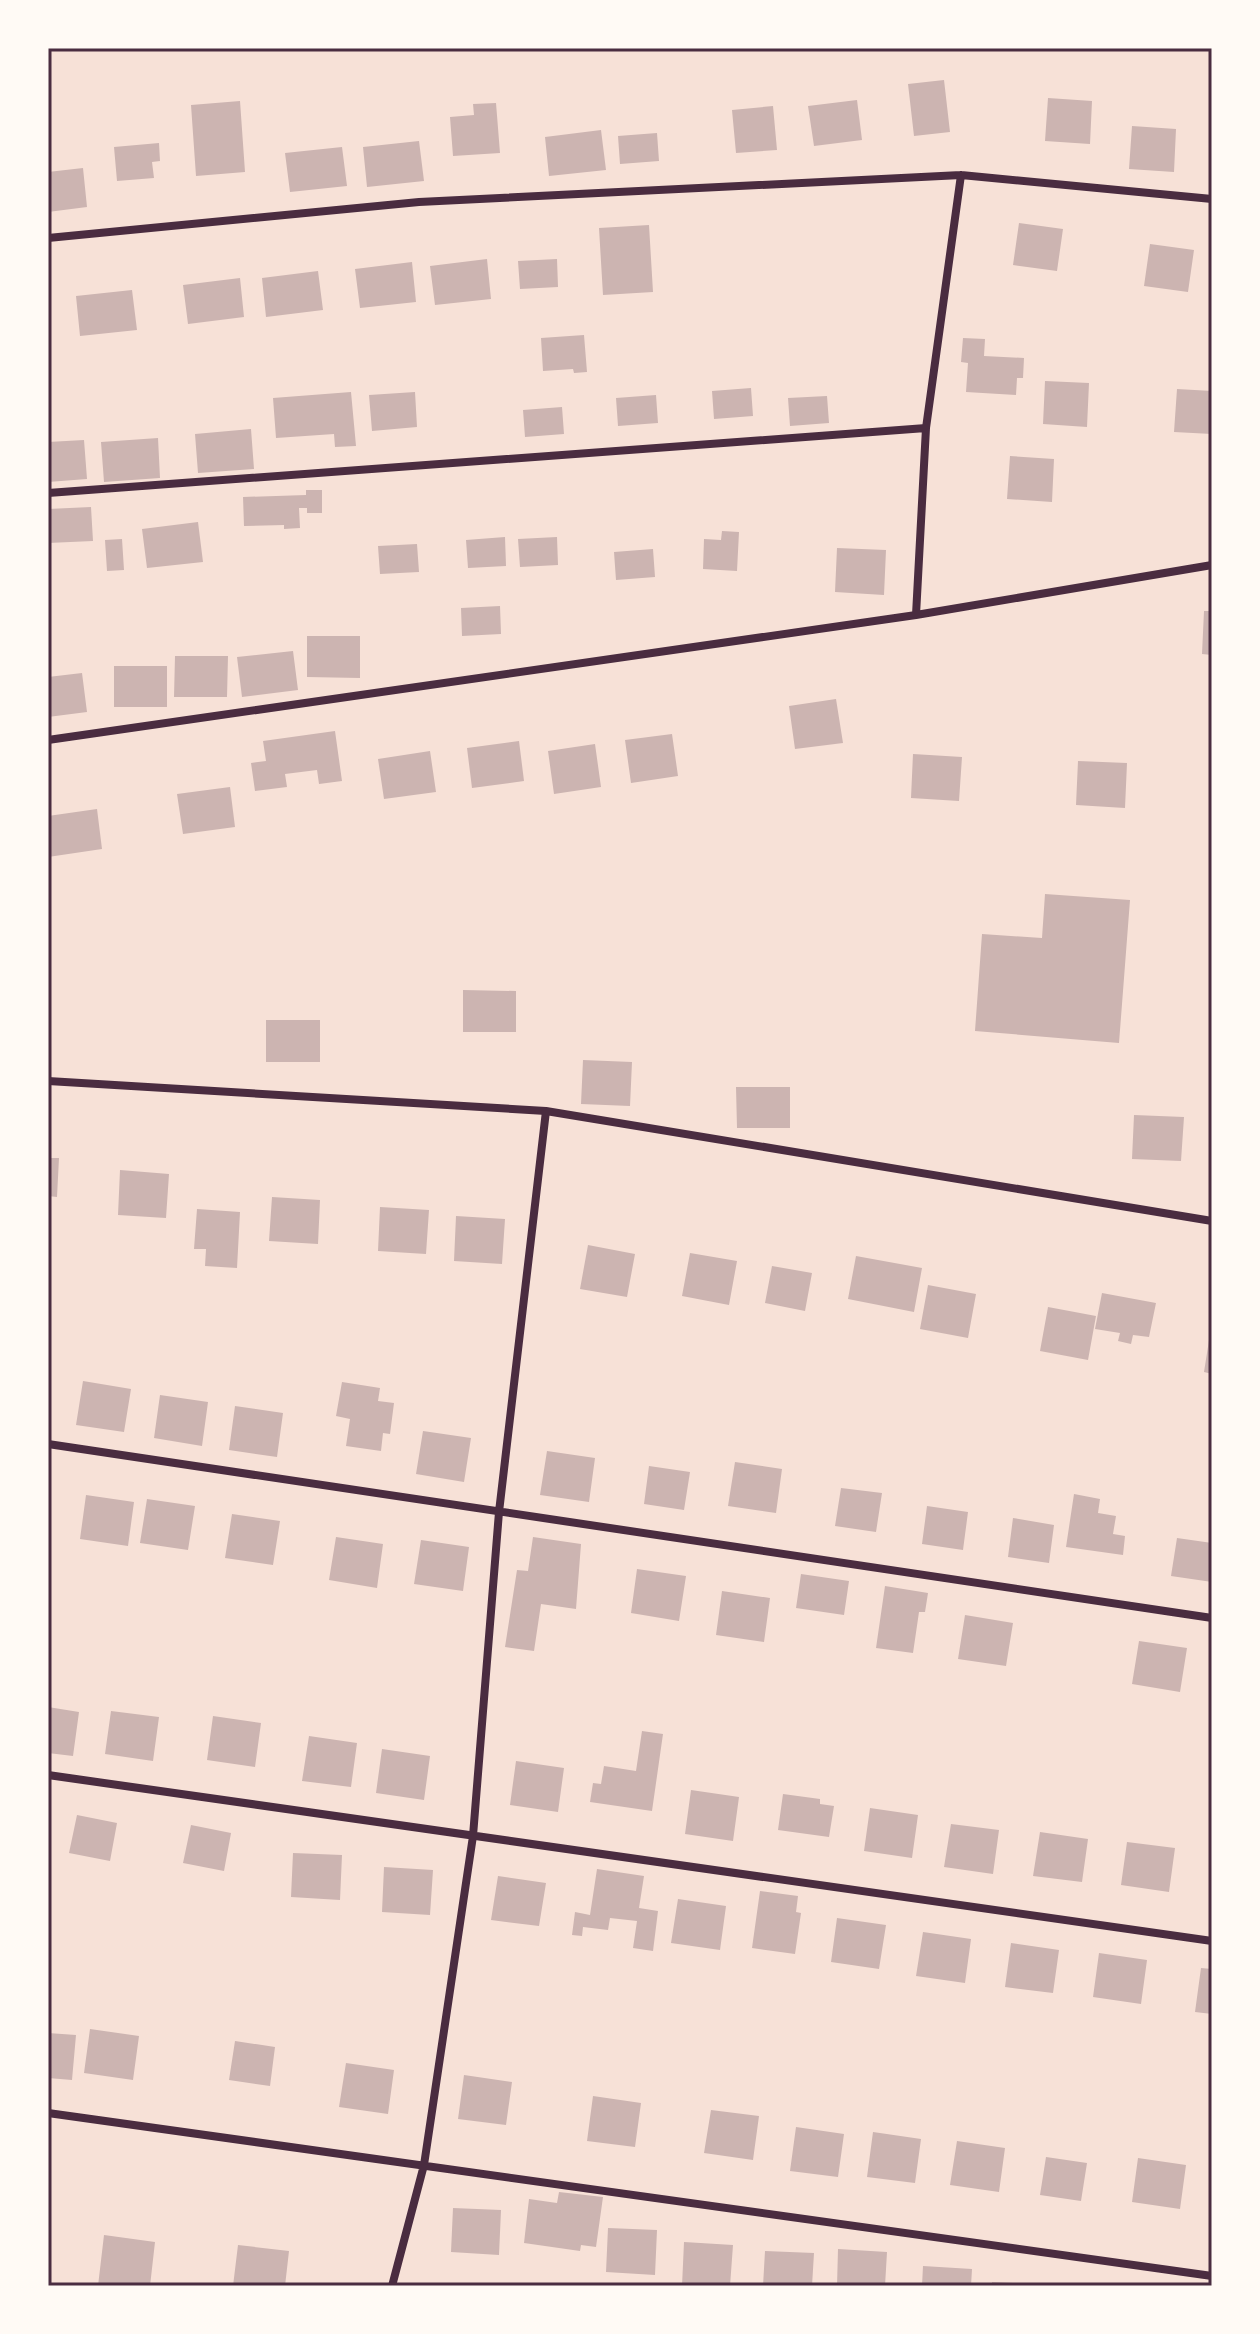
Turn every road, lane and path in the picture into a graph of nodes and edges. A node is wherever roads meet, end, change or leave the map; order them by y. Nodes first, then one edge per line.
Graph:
1 (961, 175) junction
2 (1212, 199) edge
3 (48, 238) edge
4 (926, 428) junction
5 (48, 493) edge
6 (1212, 565) edge
7 (916, 615) junction
8 (48, 740) edge
9 (48, 1081) edge
10 (546, 1111) junction
11 (1212, 1221) edge
12 (48, 1444) edge
13 (499, 1512) junction
14 (1212, 1618) edge
15 (48, 1775) edge
16 (473, 1836) junction
17 (1212, 1941) edge
18 (48, 2113) edge
19 (424, 2165) junction
20 (1212, 2276) edge
21 (392, 2286) edge

1 - 2 street
1 - 3 street
1 - 4 street
4 - 5 street
4 - 7 street
6 - 7 street
7 - 8 street
9 - 10 street
10 - 11 street
10 - 13 street
12 - 13 street
13 - 14 street
13 - 16 street
15 - 16 street
16 - 17 street
16 - 19 street
18 - 19 street
19 - 20 street
19 - 21 street

